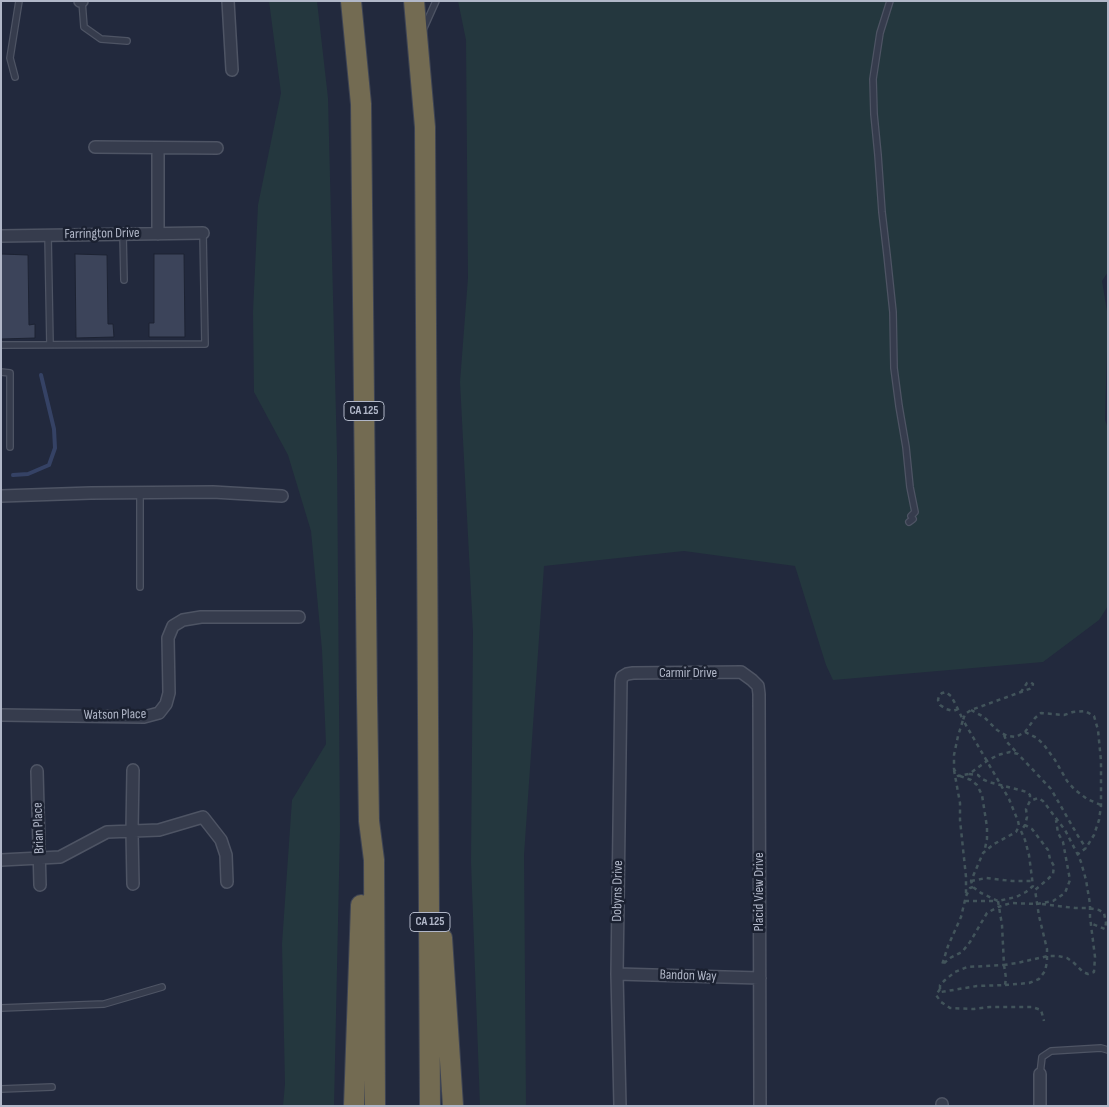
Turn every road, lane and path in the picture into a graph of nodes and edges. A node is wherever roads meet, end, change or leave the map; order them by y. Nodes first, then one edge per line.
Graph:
1 (19, 1) edge
2 (81, 1) edge
3 (228, 1) edge
4 (351, 1) edge
5 (414, 1) edge
6 (436, 1) edge
7 (890, 1) edge
8 (127, 42) dead end
9 (418, 43) junction
10 (232, 70) dead end
11 (15, 77) dead end
12 (95, 147) dead end
13 (158, 148) junction
14 (217, 148) dead end
15 (203, 233) joint
16 (123, 234) junction
17 (158, 234) junction
18 (48, 235) junction
19 (1, 236) edge
20 (124, 280) dead end
21 (1, 345) edge
22 (50, 345) junction
23 (1, 372) edge
24 (10, 447) dead end
25 (140, 492) junction
26 (1, 496) edge
27 (282, 496) dead end
28 (909, 522) dead end
29 (140, 587) dead end
30 (299, 617) dead end
31 (622, 677) joint
32 (752, 680) joint
33 (1021, 692) junction
34 (958, 709) junction
35 (970, 710) junction
36 (1, 715) edge
37 (963, 720) junction
38 (1024, 732) junction
39 (1003, 734) junction
40 (429, 739) junction
41 (1018, 754) junction
42 (987, 761) junction
43 (954, 769) junction
44 (133, 770) dead end
45 (37, 771) dead end
46 (969, 774) junction
47 (958, 776) junction
48 (1000, 785) junction
49 (1030, 801) junction
50 (1101, 806) junction
51 (1056, 818) junction
52 (369, 822) junction
53 (1025, 825) junction
54 (132, 831) junction
55 (1086, 848) junction
56 (983, 853) junction
57 (1078, 854) junction
58 (39, 858) junction
59 (1, 860) edge
60 (971, 881) junction
61 (1033, 881) junction
62 (227, 882) dead end
63 (133, 884) dead end
64 (40, 885) dead end
65 (973, 887) junction
66 (966, 896) junction
67 (965, 901) junction
68 (997, 901) junction
69 (1039, 904) junction
70 (998, 907) junction
71 (1090, 908) junction
72 (1090, 923) junction
73 (1048, 956) junction
74 (1004, 965) junction
75 (617, 974) junction
76 (760, 978) junction
77 (1005, 985) junction
78 (162, 987) dead end
79 (940, 989) junction
80 (1, 1008) edge
81 (1044, 1021) dead end
82 (1108, 1050) edge
83 (1040, 1074) joint
84 (52, 1087) dead end
85 (1, 1089) edge
86 (354, 1106) edge
87 (376, 1106) edge
88 (430, 1106) edge
89 (453, 1106) edge
90 (620, 1106) edge
91 (760, 1106) edge
92 (1040, 1106) edge

1 - 11 lane
2 - 8 lane
3 - 10 street
4 - 52 highway, CA 125
5 - 9 highway, CA 125
6 - 9 lane
7 - 28 lane
9 - 40 highway, CA 125
12 - 13 street
13 - 14 street
13 - 17 street
15 - 17 street, Farrington Drive
15 - 22 lane
16 - 17 street, Farrington Drive
16 - 18 street, Farrington Drive
16 - 20 lane
18 - 19 street, Farrington Drive
18 - 22 lane
21 - 22 lane
23 - 24 lane
25 - 26 street
25 - 27 street
25 - 29 lane
30 - 36 street, Watson Place
31 - 32 street, Carmir Drive
31 - 75 street, Dobyns Drive
32 - 76 street, Placid View Drive
33 - 33 path
33 - 35 path
34 - 34 path
34 - 37 path
35 - 37 path
35 - 39 path
37 - 42 path
37 - 43 path
38 - 39 path
38 - 50 path
38 - 50 path
39 - 41 path
40 - 88 highway, CA 125
40 - 89 highway
41 - 42 path
41 - 55 path
42 - 46 path
42 - 48 path
43 - 47 path
43 - 66 path
44 - 54 street
45 - 58 street, Brian Place
46 - 47 path
46 - 48 path
47 - 56 path
48 - 49 path
48 - 56 path
49 - 51 path
49 - 53 path
50 - 55 path
51 - 57 path
51 - 69 path
52 - 86 highway
52 - 87 highway, CA 125
53 - 61 path
53 - 69 path
54 - 58 street
54 - 62 street
54 - 63 street
55 - 57 path
56 - 60 path
57 - 71 path
58 - 59 street
58 - 64 street, Brian Place
60 - 61 path
60 - 65 path
61 - 68 path
65 - 66 path
65 - 68 path
66 - 67 path
67 - 68 path
67 - 70 path
68 - 70 path
69 - 70 path
69 - 71 path
69 - 73 path
70 - 74 path
71 - 72 path
71 - 72 path
72 - 73 path
73 - 74 path
73 - 77 path
74 - 77 path
74 - 79 path
75 - 76 street, Bandon Way
75 - 90 street, Dobyns Drive
76 - 91 street, Placid View Drive
77 - 79 path
78 - 80 lane
79 - 81 path
82 - 83 lane
83 - 92 street
84 - 85 lane

